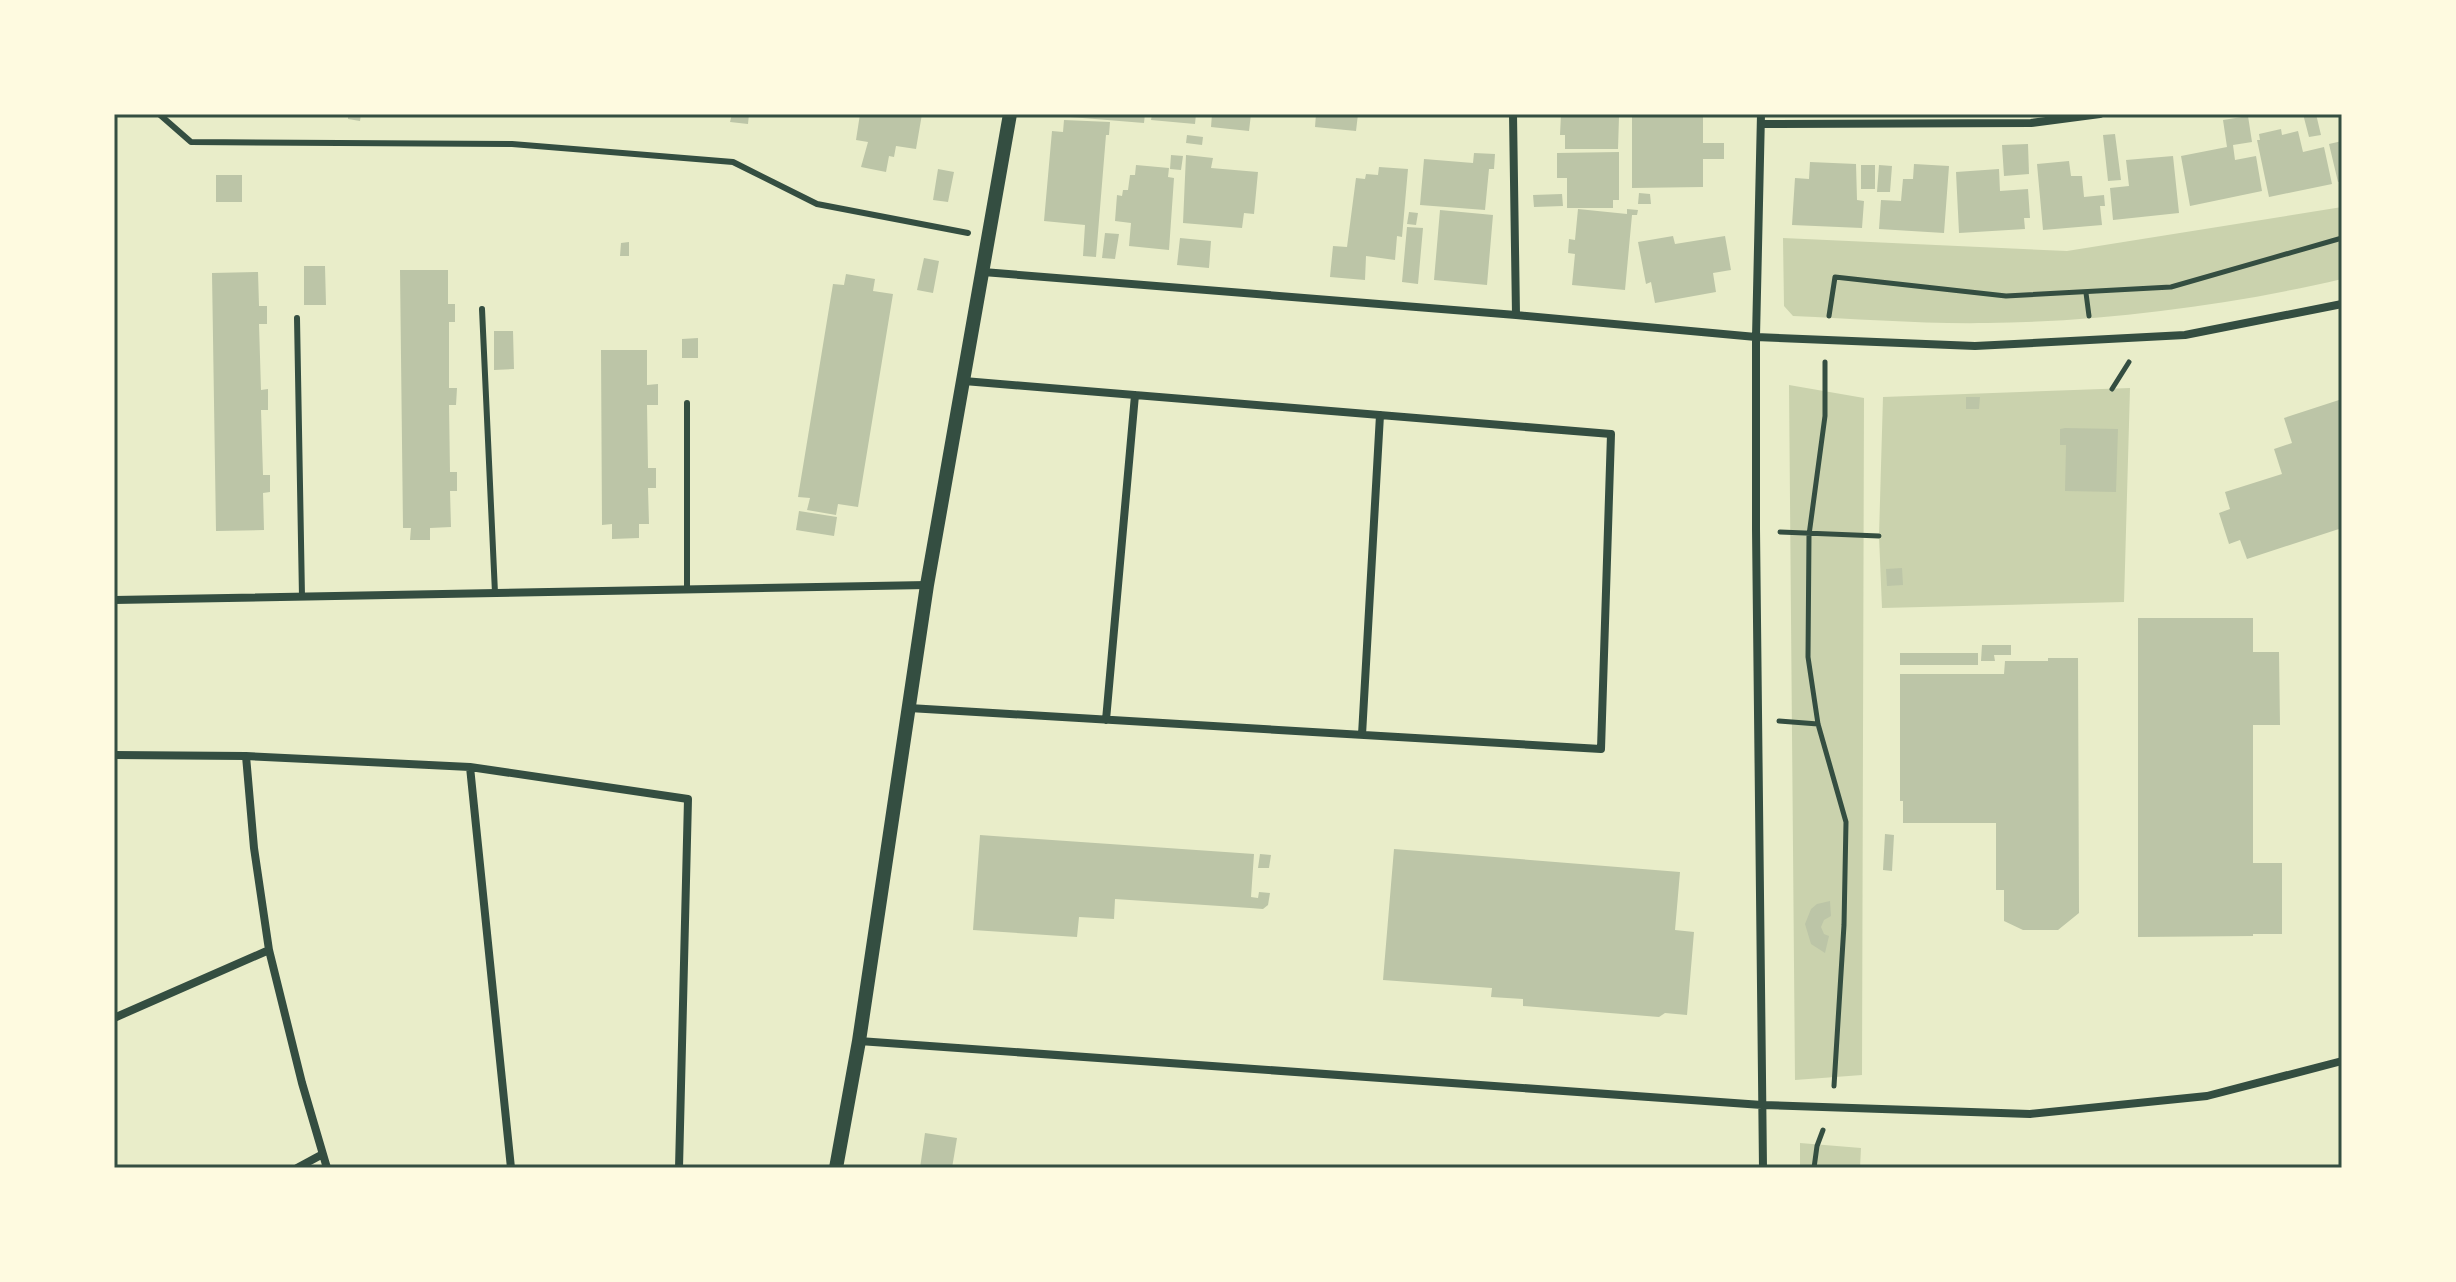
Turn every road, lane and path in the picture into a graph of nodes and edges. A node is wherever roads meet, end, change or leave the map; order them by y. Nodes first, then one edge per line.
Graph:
1 (159, 114) edge
2 (1010, 114) edge
3 (1513, 114) edge
4 (2100, 114) edge
5 (1761, 119) edge
6 (968, 233) dead end
7 (2342, 238) edge
8 (983, 272) junction
9 (2342, 304) edge
10 (482, 309) dead end
11 (1516, 315) junction
12 (297, 318) dead end
13 (1756, 337) junction
14 (1826, 340) junction
15 (964, 381) junction
16 (1135, 395) junction
17 (687, 403) dead end
18 (1380, 415) junction
19 (1756, 529) junction
20 (1809, 535) junction
21 (1879, 536) dead end
22 (927, 585) junction
23 (687, 590) junction
24 (495, 593) junction
25 (302, 597) junction
26 (114, 600) edge
27 (909, 708) junction
28 (1106, 720) junction
29 (1759, 720) junction
30 (1818, 724) junction
31 (1362, 735) junction
32 (114, 755) edge
33 (246, 756) junction
34 (470, 767) junction
35 (269, 950) junction
36 (114, 1018) edge
37 (859, 1041) junction
38 (2342, 1061) edge
39 (1762, 1105) junction
40 (1833, 1108) junction
41 (321, 1155) junction
42 (297, 1168) edge
43 (327, 1168) edge
44 (511, 1168) edge
45 (679, 1168) edge
46 (836, 1168) edge
47 (1763, 1168) edge
48 (1814, 1168) edge

1 - 6 lane
2 - 8 street
3 - 11 street
4 - 5 street
5 - 13 street
7 - 14 path
8 - 11 street
8 - 15 street
9 - 14 street
10 - 24 lane
11 - 13 street
12 - 25 lane
13 - 14 street
13 - 19 street
14 - 20 path
15 - 16 street
15 - 22 street
16 - 18 street
16 - 28 street
17 - 23 lane
18 - 31 street
18 - 31 street
19 - 20 path
19 - 29 street
20 - 21 path
20 - 30 path
22 - 23 street
22 - 27 street
23 - 24 street
24 - 25 street
25 - 26 street
27 - 28 street
27 - 37 street
28 - 31 street
29 - 30 path
29 - 39 street
30 - 40 path
32 - 33 street
33 - 34 street
33 - 35 street
34 - 44 street
34 - 45 street
35 - 36 street
35 - 41 street
37 - 39 street
37 - 46 street
38 - 40 street
39 - 40 street
39 - 47 street
40 - 48 path
41 - 42 street
41 - 43 street

